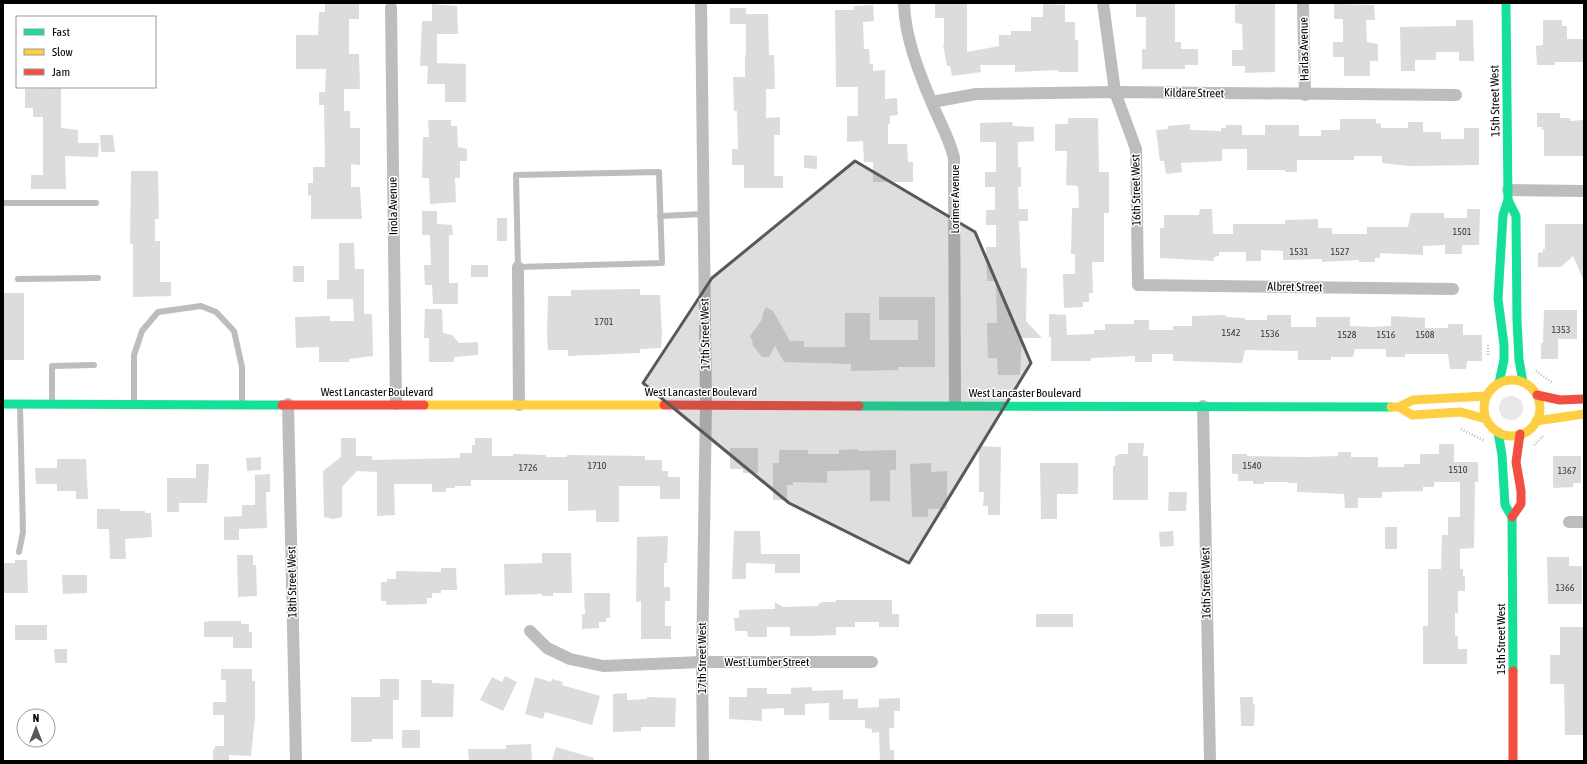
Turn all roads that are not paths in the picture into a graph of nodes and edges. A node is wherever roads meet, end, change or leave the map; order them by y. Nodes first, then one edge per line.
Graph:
1 (701, 3) edge
2 (904, 3) edge
3 (1103, 3) edge
4 (1303, 3) edge
5 (1506, 3) edge
6 (391, 8) dead end
7 (1115, 92) junction
8 (1305, 95) junction
9 (1456, 95) dead end
10 (932, 102) junction
11 (1584, 191) edge
12 (1508, 195) junction
13 (3, 203) edge
14 (96, 203) dead end
15 (704, 214) junction
16 (660, 216) junction
17 (518, 267) junction
18 (98, 278) dead end
19 (18, 279) dead end
20 (1138, 286) joint
21 (1453, 289) dead end
22 (94, 366) dead end
23 (1523, 382) junction
24 (1499, 383) junction
25 (1537, 395) junction
26 (1486, 396) junction
27 (1584, 399) edge
28 (3, 404) edge
29 (20, 404) junction
30 (52, 404) junction
31 (134, 404) junction
32 (242, 404) junction
33 (288, 404) junction
34 (396, 404) junction
35 (706, 404) junction
36 (955, 404) junction
37 (519, 405) junction
38 (1203, 406) junction
39 (1399, 407) junction
40 (1584, 414) edge
41 (1486, 419) junction
42 (1536, 422) junction
43 (1498, 432) junction
44 (1520, 434) junction
45 (1512, 517) junction
46 (1569, 522) dead end
47 (1584, 522) edge
48 (19, 552) dead end
49 (530, 631) dead end
50 (702, 662) junction
51 (872, 662) dead end
52 (296, 761) edge
53 (703, 761) edge
54 (1210, 761) edge
55 (1513, 761) edge

1 - 15 street, 17th Street West
2 - 10 street, Lorimer Avenue
3 - 7 street, 16th Street West
4 - 8 street, Harlas Avenue
5 - 12 street, 15th Street West
6 - 34 street, Inola Avenue
7 - 8 street, Kildare Street
7 - 10 street, Kildare Street
7 - 20 street, 16th Street West
8 - 9 street, Kildare Street
10 - 36 street, Lorimer Avenue
11 - 12 street
12 - 23 street, 15th Street West
12 - 24 street, 15th Street West
13 - 14 lane
15 - 16 lane
15 - 35 street, 17th Street West
16 - 17 lane
16 - 17 lane
17 - 37 street
18 - 19 lane
20 - 21 street, Albret Street
22 - 30 lane
23 - 24 street
23 - 25 street
24 - 26 street
25 - 27 street
25 - 42 street
26 - 39 street, West Lancaster Boulevard
26 - 41 street
28 - 29 street, West Lancaster Boulevard
29 - 30 street, West Lancaster Boulevard
29 - 48 lane
30 - 31 street, West Lancaster Boulevard
31 - 32 street, West Lancaster Boulevard
31 - 32 lane
32 - 33 street, West Lancaster Boulevard
33 - 34 street, West Lancaster Boulevard
33 - 52 street, 18th Street West
34 - 37 street, West Lancaster Boulevard
35 - 36 street, West Lancaster Boulevard
35 - 37 street, West Lancaster Boulevard
35 - 50 street, 17th Street West
36 - 38 street, West Lancaster Boulevard
38 - 39 street, West Lancaster Boulevard
38 - 54 street, 16th Street West
39 - 41 street, West Lancaster Boulevard
40 - 42 street
41 - 43 street
42 - 44 street
43 - 44 street
43 - 45 street, 15th Street West
44 - 45 street, 15th Street West
45 - 55 street, 15th Street West
46 - 47 street
49 - 50 street, West Lumber Street
50 - 51 street, West Lumber Street
50 - 53 street, 17th Street West

